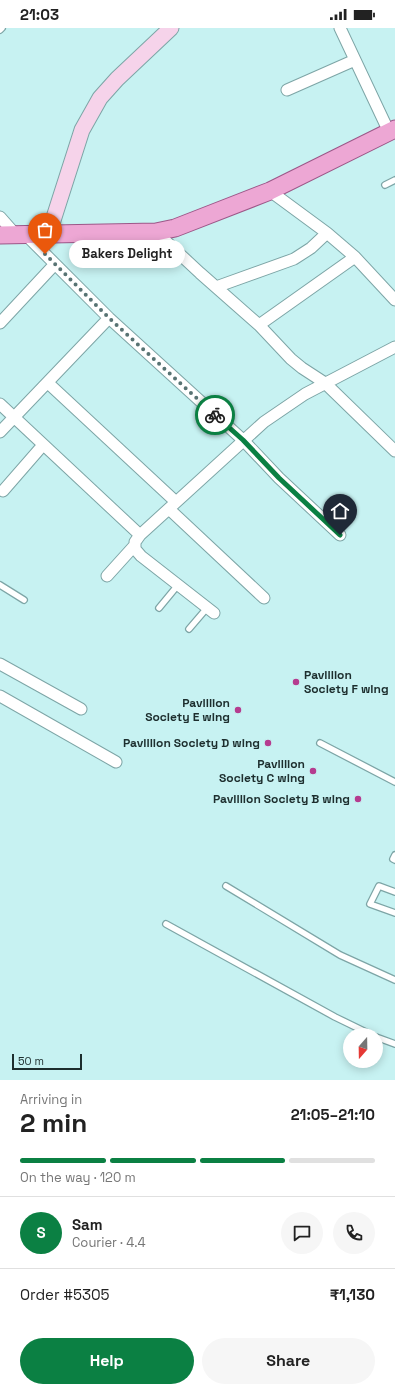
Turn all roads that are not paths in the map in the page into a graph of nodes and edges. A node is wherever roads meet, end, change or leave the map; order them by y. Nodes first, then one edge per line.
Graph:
1 (2, 28) edge
2 (171, 28) edge
3 (340, 28) edge
4 (0, 30) edge
5 (355, 60) junction
6 (287, 90) dead end
7 (392, 130) edge
8 (395, 180) edge
9 (385, 185) dead end
10 (270, 191) junction
11 (0, 217) edge
12 (156, 232) junction
13 (49, 233) junction
14 (326, 233) junction
15 (13, 234) edge
16 (355, 257) junction
17 (55, 264) junction
18 (216, 287) junction
19 (395, 300) edge
20 (109, 318) junction
21 (0, 323) edge
22 (259, 325) junction
23 (395, 347) edge
24 (48, 383) junction
25 (325, 383) junction
26 (0, 404) edge
27 (14, 418) junction
28 (0, 432) edge
29 (243, 440) junction
30 (43, 445) junction
31 (395, 451) edge
32 (3, 492) dead end
33 (172, 505) junction
34 (140, 535) junction
35 (340, 535) dead end
36 (135, 545) junction
37 (107, 576) dead end
38 (0, 585) edge
39 (178, 585) junction
40 (264, 598) dead end
41 (24, 600) dead end
42 (159, 608) dead end
43 (210, 610) joint
44 (189, 629) dead end
45 (0, 664) edge
46 (0, 696) edge
47 (81, 709) dead end
48 (320, 743) dead end
49 (116, 762) dead end
50 (395, 782) edge
51 (395, 855) edge
52 (395, 860) edge
53 (381, 883) dead end
54 (226, 886) dead end
55 (395, 889) edge
56 (395, 892) edge
57 (395, 913) edge
58 (166, 924) dead end
59 (395, 980) edge
60 (358, 1028) edge
61 (383, 1040) edge
62 (395, 1044) edge

1 - 4 lane
2 - 13 street
3 - 5 street
5 - 6 street
5 - 7 street
7 - 10 main road
8 - 9 lane
10 - 12 main road
10 - 14 street
11 - 15 street
12 - 13 main road
12 - 18 street
13 - 15 main road
14 - 16 street
14 - 18 street
15 - 17 street
16 - 19 street
16 - 22 street
17 - 20 street
17 - 21 street
18 - 22 street
20 - 24 street
20 - 29 street
22 - 25 street
23 - 25 street
24 - 27 street
24 - 33 street
25 - 29 street
25 - 31 street
26 - 27 street
27 - 28 street
27 - 30 street
29 - 33 street
29 - 35 street
30 - 32 street
30 - 34 street
33 - 34 street
33 - 40 street
34 - 36 street
36 - 37 street
36 - 39 street
38 - 41 lane
39 - 42 lane
39 - 43 street
43 - 44 lane
45 - 47 street
46 - 49 street
48 - 50 lane
51 - 52 lane
53 - 55 lane
54 - 59 lane
56 - 57 lane
58 - 60 lane
61 - 62 lane

